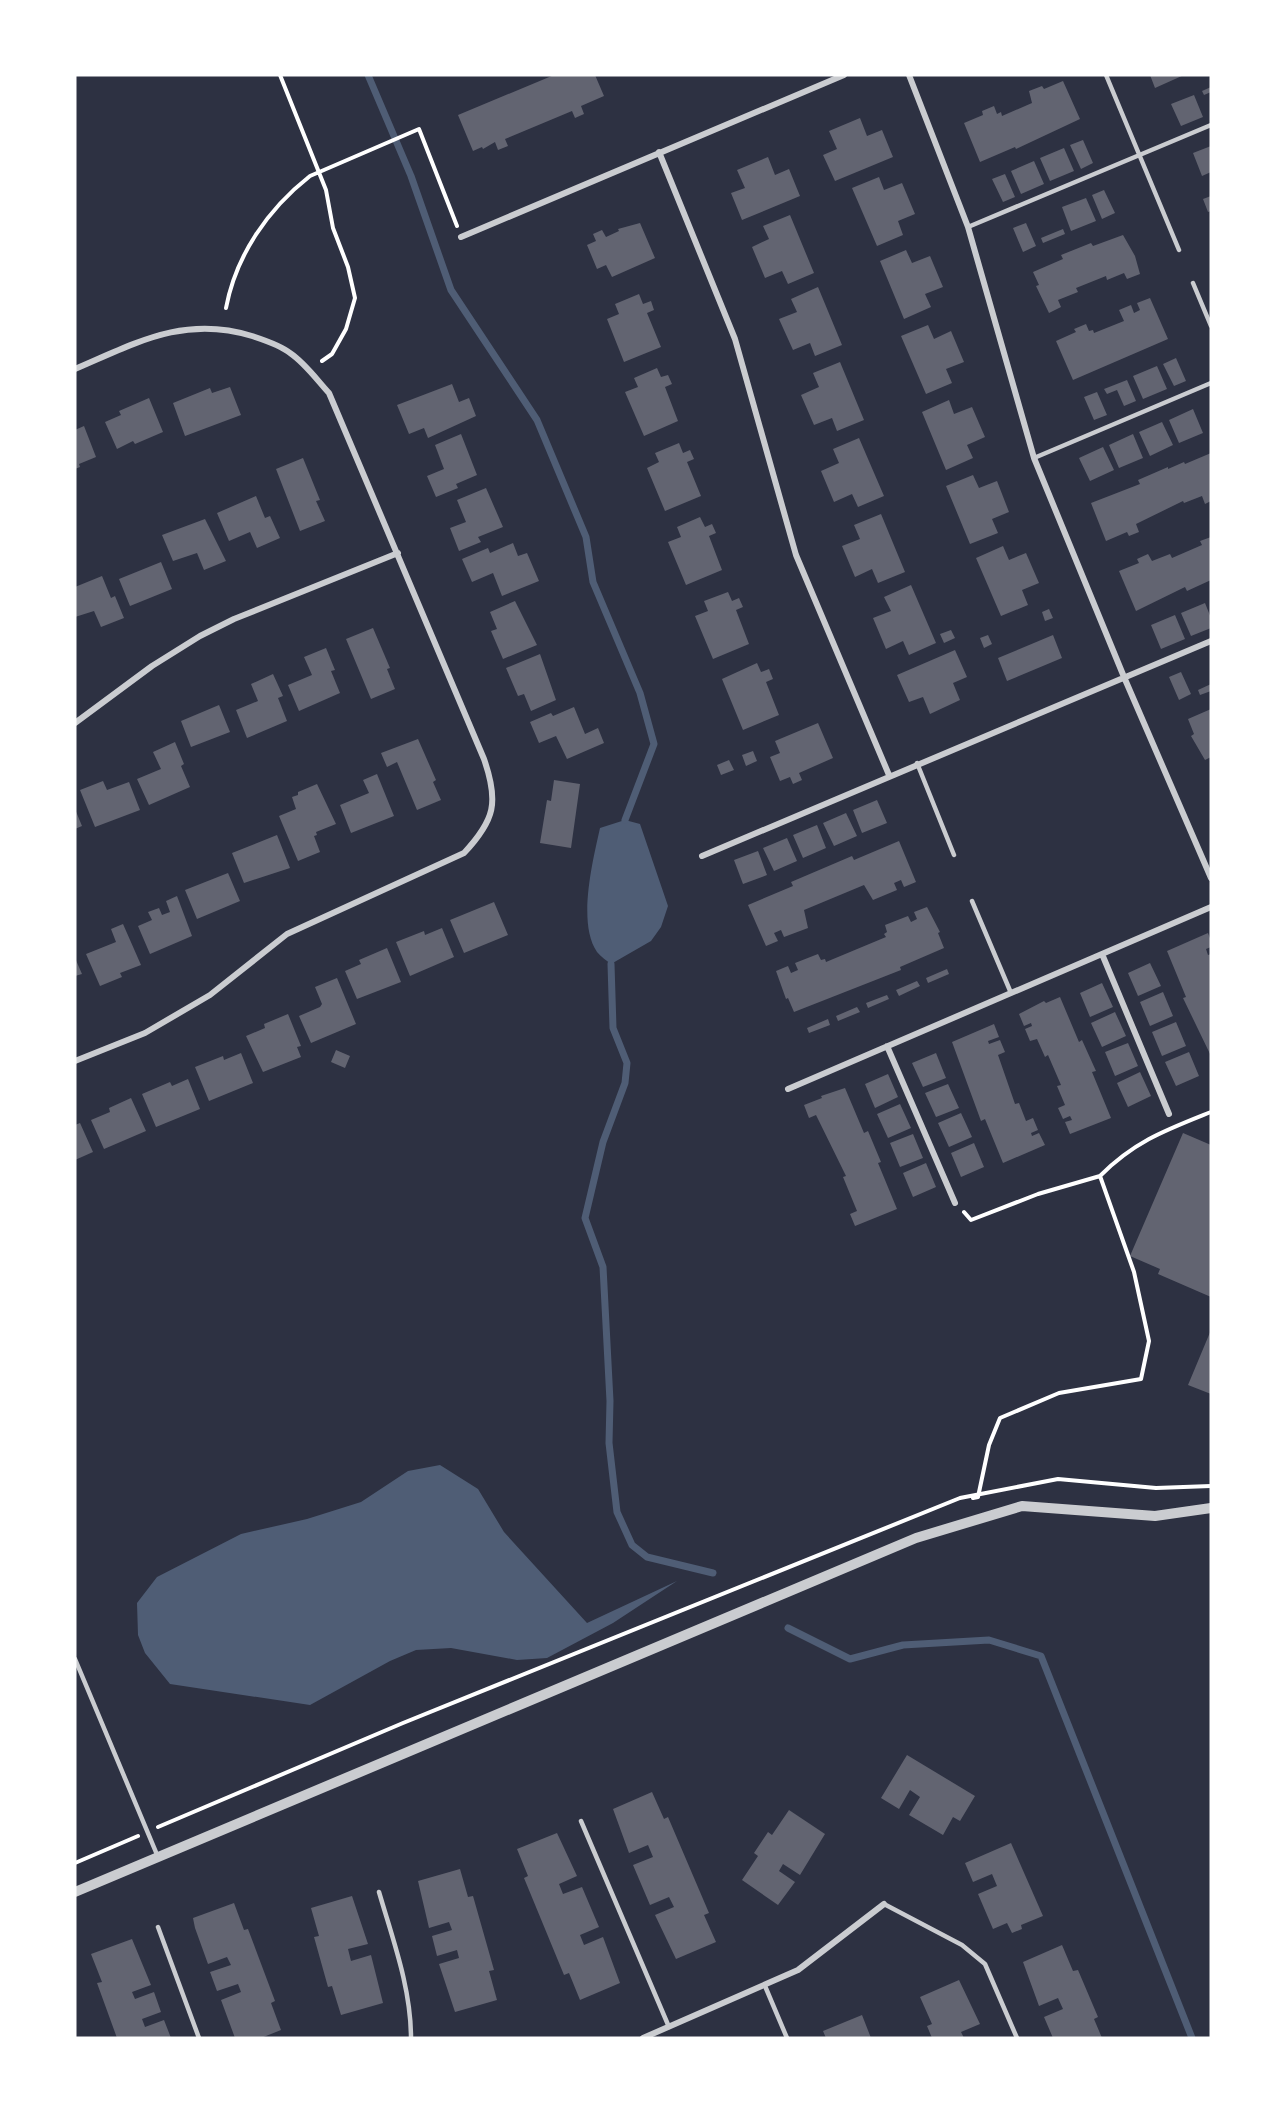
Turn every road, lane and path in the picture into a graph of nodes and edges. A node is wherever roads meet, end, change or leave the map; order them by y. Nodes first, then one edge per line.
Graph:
1 (280, 75) edge
2 (844, 75) edge
3 (909, 75) edge
4 (1106, 75) edge
5 (1211, 125) edge
6 (659, 152) junction
7 (1139, 155) junction
8 (320, 173) junction
9 (968, 227) junction
10 (461, 237) joint
11 (1179, 249) dead end
12 (1193, 283) dead end
13 (226, 308) dead end
14 (1211, 326) edge
15 (321, 361) dead end
16 (75, 369) edge
17 (1211, 382) edge
18 (1034, 458) junction
19 (398, 553) junction
20 (1211, 641) edge
21 (1124, 677) junction
22 (75, 723) edge
23 (917, 763) junction
24 (889, 775) junction
25 (954, 855) dead end
26 (702, 856) dead end
27 (1211, 878) edge
28 (972, 901) dead end
29 (1211, 907) edge
30 (1102, 954) junction
31 (1011, 993) junction
32 (887, 1046) junction
33 (75, 1061) edge
34 (788, 1089) dead end
35 (1211, 1112) edge
36 (1169, 1114) dead end
37 (1100, 1176) junction
38 (955, 1203) joint
39 (960, 1498) dead end
40 (1211, 1508) edge
41 (746, 1585) dead end
42 (75, 1659) edge
43 (581, 1821) dead end
44 (147, 1832) junction
45 (158, 1857) junction
46 (75, 1863) edge
47 (75, 1892) edge
48 (379, 1892) dead end
49 (884, 1904) joint
50 (158, 1927) dead end
51 (765, 1986) junction
52 (669, 2027) junction
53 (199, 2038) edge
54 (411, 2038) edge
55 (643, 2038) edge
56 (787, 2038) edge
57 (1017, 2038) edge

1 - 8 path
2 - 6 street
3 - 9 street
4 - 7 lane
5 - 7 lane
6 - 10 street
6 - 24 street
7 - 9 lane
7 - 11 lane
8 - 10 path
8 - 13 path
8 - 15 path
9 - 18 street
12 - 14 lane
16 - 19 street
17 - 18 lane
18 - 21 street
19 - 22 street
19 - 33 street
20 - 21 street
21 - 23 street
21 - 27 street
23 - 24 street
23 - 25 lane
24 - 26 street
28 - 31 lane
29 - 30 street
30 - 31 street
30 - 36 street
31 - 32 street
32 - 34 street
32 - 38 street
35 - 37 path
37 - 38 path
37 - 39 path
40 - 45 street
41 - 44 path
42 - 44 lane
43 - 52 lane
44 - 45 lane
44 - 46 path
45 - 47 street
48 - 54 lane
49 - 51 street
49 - 57 lane
50 - 53 lane
51 - 52 street
51 - 56 lane
52 - 55 street

